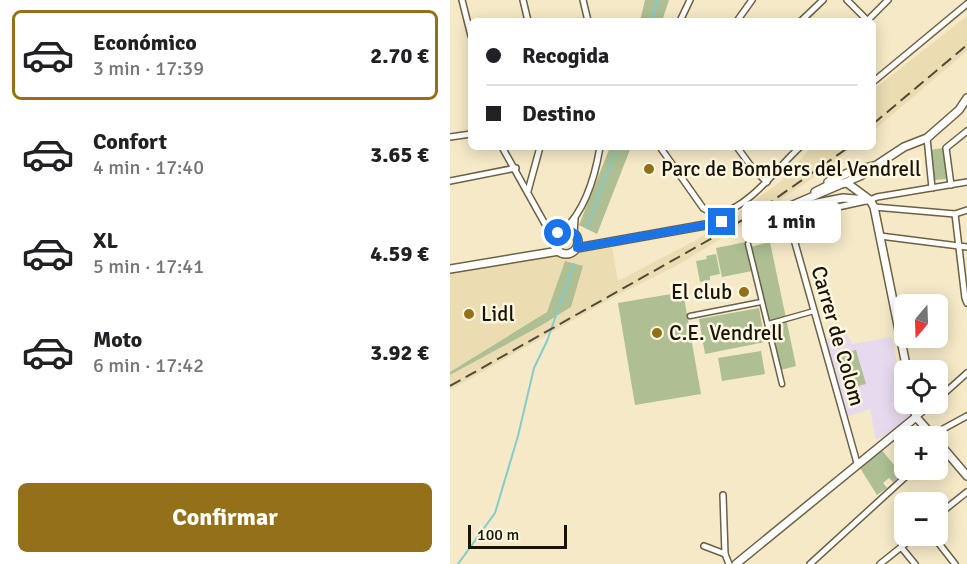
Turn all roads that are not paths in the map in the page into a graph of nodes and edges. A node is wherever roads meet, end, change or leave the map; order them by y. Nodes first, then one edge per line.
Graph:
1 (462, 0) edge
2 (523, 0) edge
3 (583, 0) edge
4 (690, 0) edge
5 (752, 0) edge
6 (823, 0) edge
7 (847, 0) edge
8 (888, 0) edge
9 (967, 4) edge
10 (527, 18) edge
11 (587, 18) edge
12 (681, 18) edge
13 (739, 18) edge
14 (804, 18) edge
15 (864, 18) edge
16 (870, 18) edge
17 (468, 24) edge
18 (876, 79) edge
19 (966, 101) edge
20 (967, 131) edge
21 (468, 134) edge
22 (450, 137) edge
23 (927, 138) junction
24 (967, 138) edge
25 (957, 140) junction
26 (504, 150) edge
27 (539, 150) edge
28 (599, 150) edge
29 (662, 150) edge
30 (739, 150) edge
31 (795, 150) edge
32 (516, 168) junction
33 (858, 173) junction
34 (450, 181) edge
35 (767, 182) junction
36 (967, 182) edge
37 (847, 183) junction
38 (951, 185) junction
39 (932, 188) junction
40 (528, 191) junction
41 (815, 192) junction
42 (861, 192) junction
43 (855, 198) junction
44 (804, 202) junction
45 (872, 204) junction
46 (967, 210) edge
47 (779, 212) junction
48 (955, 214) junction
49 (755, 217) tunnel mouth
50 (575, 219) junction
51 (722, 222) tunnel mouth
52 (562, 231) junction
53 (576, 235) junction
54 (879, 236) junction
55 (554, 244) junction
56 (592, 244) junction
57 (748, 244) dead end
58 (959, 247) junction
59 (967, 247) edge
60 (577, 248) junction
61 (559, 251) junction
62 (548, 252) junction
63 (450, 269) edge
64 (761, 303) junction
65 (967, 303) edge
66 (814, 311) junction
67 (690, 316) dead end
68 (768, 324) junction
69 (905, 360) edge
70 (967, 373) edge
71 (782, 384) dead end
72 (948, 390) edge
73 (916, 414) edge
74 (920, 414) edge
75 (967, 416) edge
76 (916, 417) junction
77 (924, 426) edge
78 (948, 427) edge
79 (948, 456) edge
80 (857, 463) junction
81 (967, 476) edge
82 (902, 480) edge
83 (967, 492) edge
84 (723, 495) dead end
85 (948, 507) edge
86 (704, 546) dead end
87 (940, 546) edge
88 (901, 547) joint
89 (724, 554) junction
90 (729, 564) edge
91 (736, 564) edge
92 (810, 564) edge
93 (880, 564) edge
94 (915, 564) edge
95 (953, 564) edge

1 - 17 street
2 - 10 street
3 - 11 street
4 - 12 street
5 - 13 street
6 - 14 street
7 - 15 street
8 - 16 street
9 - 18 street
19 - 23 street
20 - 25 street
21 - 22 street
23 - 33 street
23 - 39 street
24 - 25 street
25 - 38 street
26 - 32 street
27 - 40 street
28 - 50 street
29 - 35 street
30 - 35 street
31 - 35 street
32 - 34 street
32 - 40 street
33 - 37 street
33 - 41 street
33 - 42 street
36 - 38 street
37 - 41 street
37 - 42 street
37 - 43 street
37 - 44 street
38 - 39 street
39 - 45 street
40 - 52 street
41 - 44 street
42 - 45 street
43 - 45 street
43 - 47 street
44 - 47 street
45 - 48 street
45 - 54 street
45 - 66 street, Carrer de Colom
46 - 48 street
47 - 49 street
48 - 58 street
50 - 52 street
50 - 53 street
51 - 56 street
52 - 53 street
52 - 55 street
53 - 56 street
53 - 60 street
54 - 58 street
54 - 69 street
55 - 61 street
55 - 62 street
56 - 60 street
57 - 64 street
58 - 59 street
58 - 65 street
60 - 61 street
61 - 62 street
62 - 63 street
64 - 67 street
64 - 68 street
66 - 68 street
66 - 80 street, Carrer de Colom
68 - 71 street
70 - 72 street
73 - 76 street
74 - 76 street
75 - 78 street
76 - 77 street
76 - 80 street
79 - 81 street
80 - 91 street
82 - 92 street
83 - 85 street
84 - 89 street
86 - 89 street
87 - 95 street
88 - 93 street
88 - 94 street
89 - 90 street

